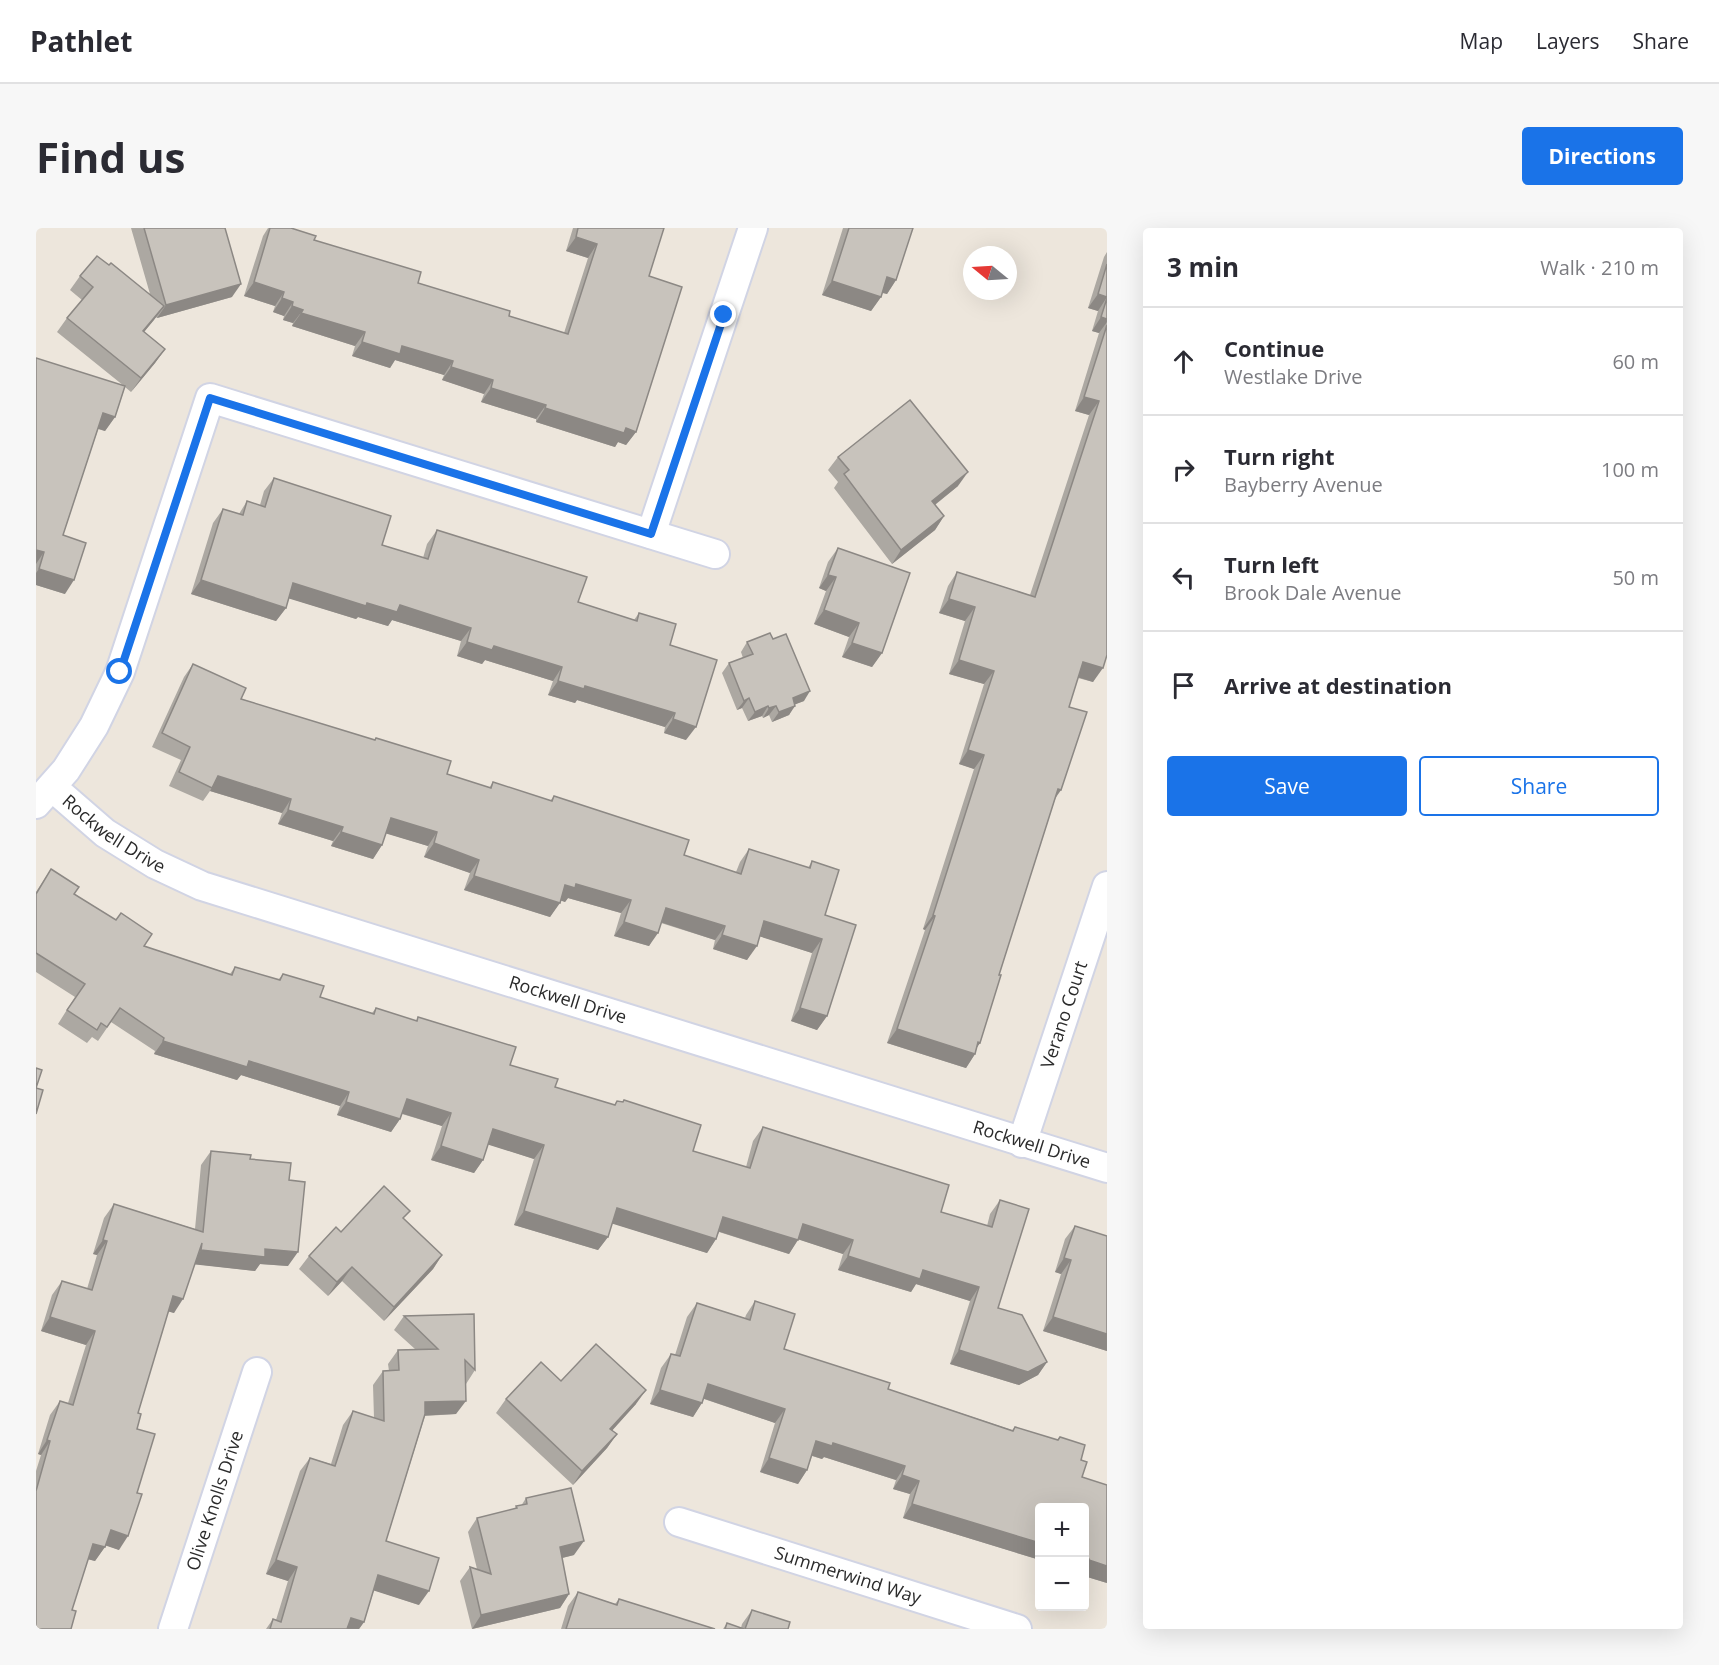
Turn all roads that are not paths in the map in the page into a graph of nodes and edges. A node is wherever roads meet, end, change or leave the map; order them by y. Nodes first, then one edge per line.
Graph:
1 (753, 228) edge
2 (651, 534) junction
3 (715, 554) dead end
4 (44, 795) edge
5 (1107, 886) edge
6 (1022, 1143) junction
7 (1107, 1168) edge
8 (257, 1372) dead end
9 (679, 1522) dead end
10 (173, 1629) edge
11 (1017, 1629) edge

1 - 2 street
2 - 3 street
2 - 4 street
4 - 6 street, Rockwell Drive
5 - 6 street, Verano Court
6 - 7 street, Rockwell Drive
8 - 10 street, Olive Knolls Drive
9 - 11 street, Summerwind Way

